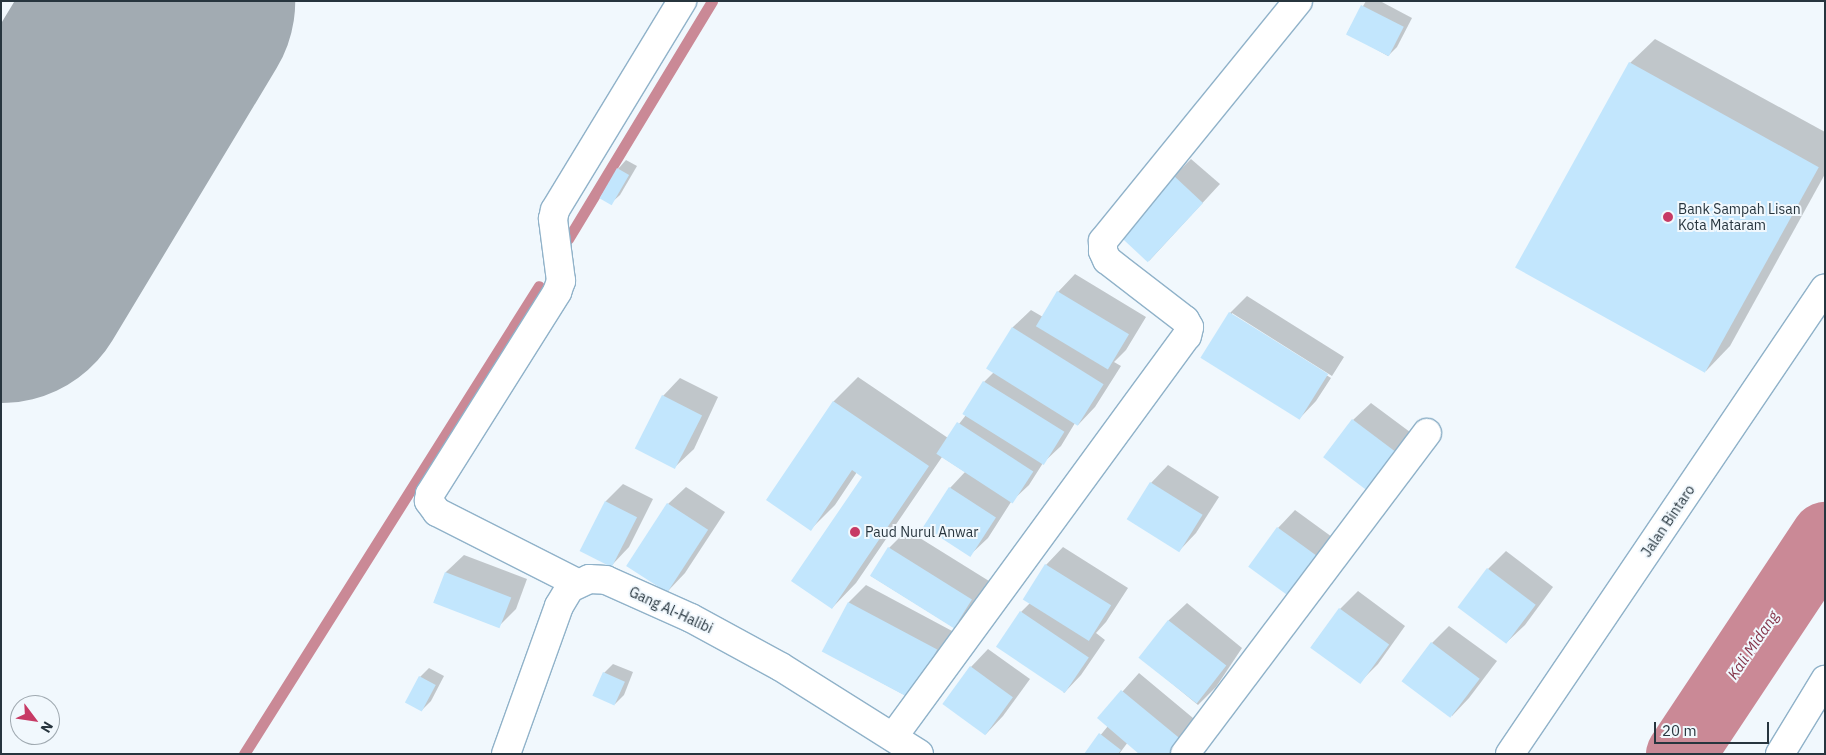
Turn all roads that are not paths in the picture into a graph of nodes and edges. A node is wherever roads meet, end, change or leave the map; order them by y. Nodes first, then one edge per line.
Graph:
1 (682, 1) edge
2 (1298, 1) edge
3 (1825, 288) edge
4 (1427, 433) dead end
5 (578, 583) junction
6 (1825, 680) edge
7 (893, 737) junction
8 (506, 754) edge
9 (919, 754) edge
10 (1185, 754) edge
11 (1510, 754) edge
12 (1780, 754) edge

1 - 5 street
2 - 7 street
3 - 11 street, Jalan Bintaro
4 - 10 street
5 - 7 street, Gang Al-Halibi
5 - 8 street
6 - 12 street
7 - 9 street, Gang Al-Halibi

